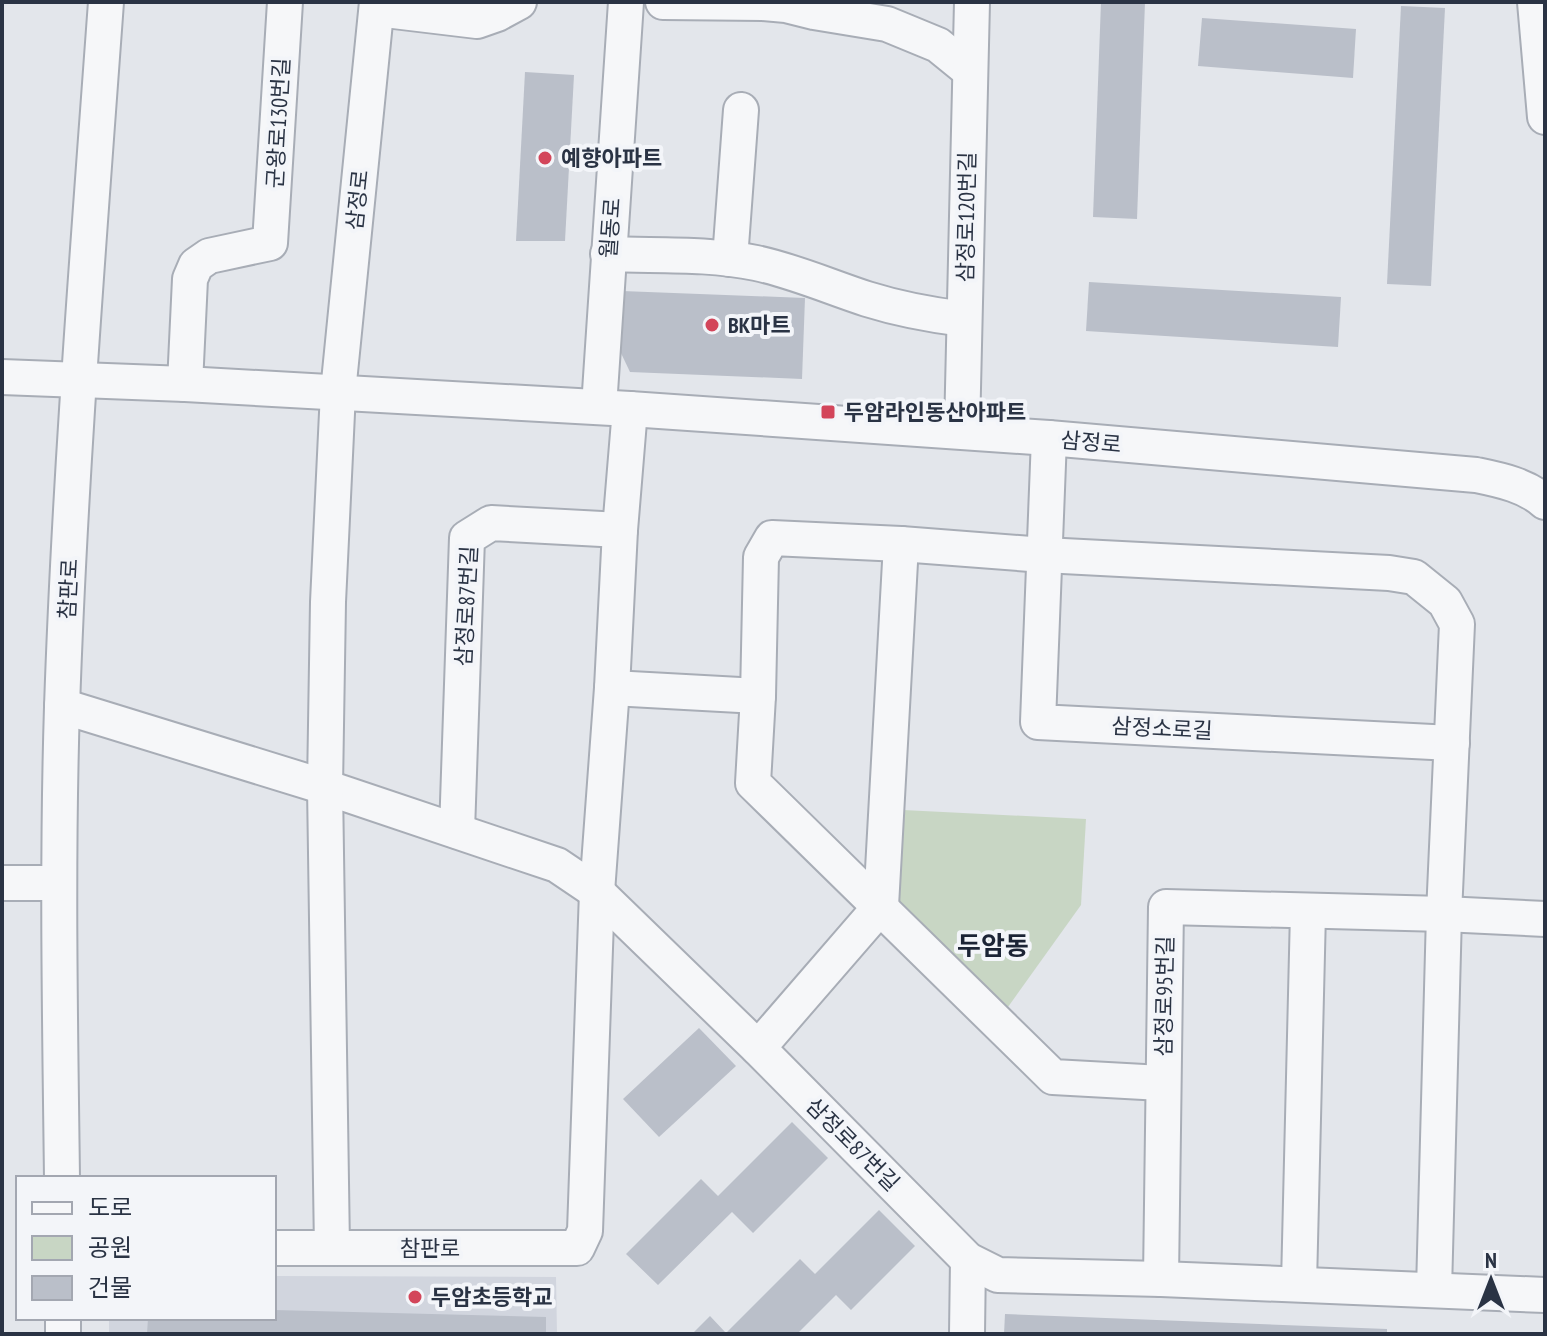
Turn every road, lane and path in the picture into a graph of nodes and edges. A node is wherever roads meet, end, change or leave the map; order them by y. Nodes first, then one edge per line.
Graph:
1 (106, 2) edge
2 (285, 2) edge
3 (519, 2) edge
4 (626, 2) edge
5 (663, 2) edge
6 (972, 2) edge
7 (1535, 2) edge
8 (377, 5) edge
9 (970, 71) junction
10 (741, 110) dead end
11 (1545, 117) edge
12 (608, 254) junction
13 (730, 259) junction
14 (964, 319) junction
15 (2, 377) edge
16 (78, 379) junction
17 (185, 384) junction
18 (338, 392) junction
19 (614, 408) junction
20 (962, 431) junction
21 (1049, 438) junction
22 (1545, 502) edge
23 (620, 530) junction
24 (901, 544) junction
25 (1044, 555) junction
26 (612, 688) junction
27 (758, 696) junction
28 (62, 706) junction
29 (1452, 743) junction
30 (325, 787) junction
31 (457, 831) junction
32 (2, 883) edge
33 (58, 883) junction
34 (597, 892) junction
35 (881, 906) junction
36 (1308, 912) junction
37 (1444, 914) junction
38 (1545, 919) edge
39 (758, 1048) junction
40 (1162, 1083) junction
41 (62, 1176) edge
42 (276, 1248) edge
43 (332, 1248) junction
44 (968, 1260) junction
45 (1161, 1279) junction
46 (1299, 1284) junction
47 (1434, 1290) junction
48 (1545, 1295) edge
49 (967, 1334) edge

1 - 16 street, 참판로
2 - 17 street, 군왕로130번길
3 - 8 street
4 - 12 street, 월동로
5 - 9 street
6 - 9 street, 삼정로120번길
7 - 11 street
8 - 18 street, 삼정로
9 - 14 street, 삼정로120번길
10 - 13 street
12 - 13 street
12 - 19 street, 월동로
13 - 14 street
14 - 20 street, 삼정로120번길
15 - 16 street, 삼정로
16 - 17 street, 삼정로
16 - 28 street, 참판로
17 - 18 street, 삼정로
18 - 19 street, 삼정로
18 - 30 street, 삼정로
19 - 20 street, 삼정로
19 - 23 street
20 - 21 street, 삼정로
21 - 22 street, 삼정로
21 - 25 street
23 - 26 street
23 - 31 street, 삼정로87번길
24 - 25 street
24 - 27 street
24 - 35 street
25 - 29 street
25 - 29 street, 삼정소로길
26 - 27 street
26 - 34 street
27 - 35 street
28 - 30 street, 삼정로87번길
28 - 33 street, 참판로
29 - 37 street
30 - 31 street, 삼정로87번길
30 - 43 street
31 - 34 street, 삼정로87번길
32 - 33 street
33 - 41 street, 참판로
34 - 39 street, 삼정로87번길
34 - 43 street, 참판로
35 - 39 street
35 - 40 street
36 - 37 street, 삼정로95번길
36 - 40 street, 삼정로95번길
36 - 46 street
37 - 38 street, 삼정로95번길
37 - 47 street
39 - 44 street, 삼정로87번길
40 - 45 street
42 - 43 street, 참판로
44 - 45 street, 삼정로87번길
44 - 49 street
45 - 46 street, 삼정로87번길
46 - 47 street, 삼정로87번길
47 - 48 street, 삼정로87번길

